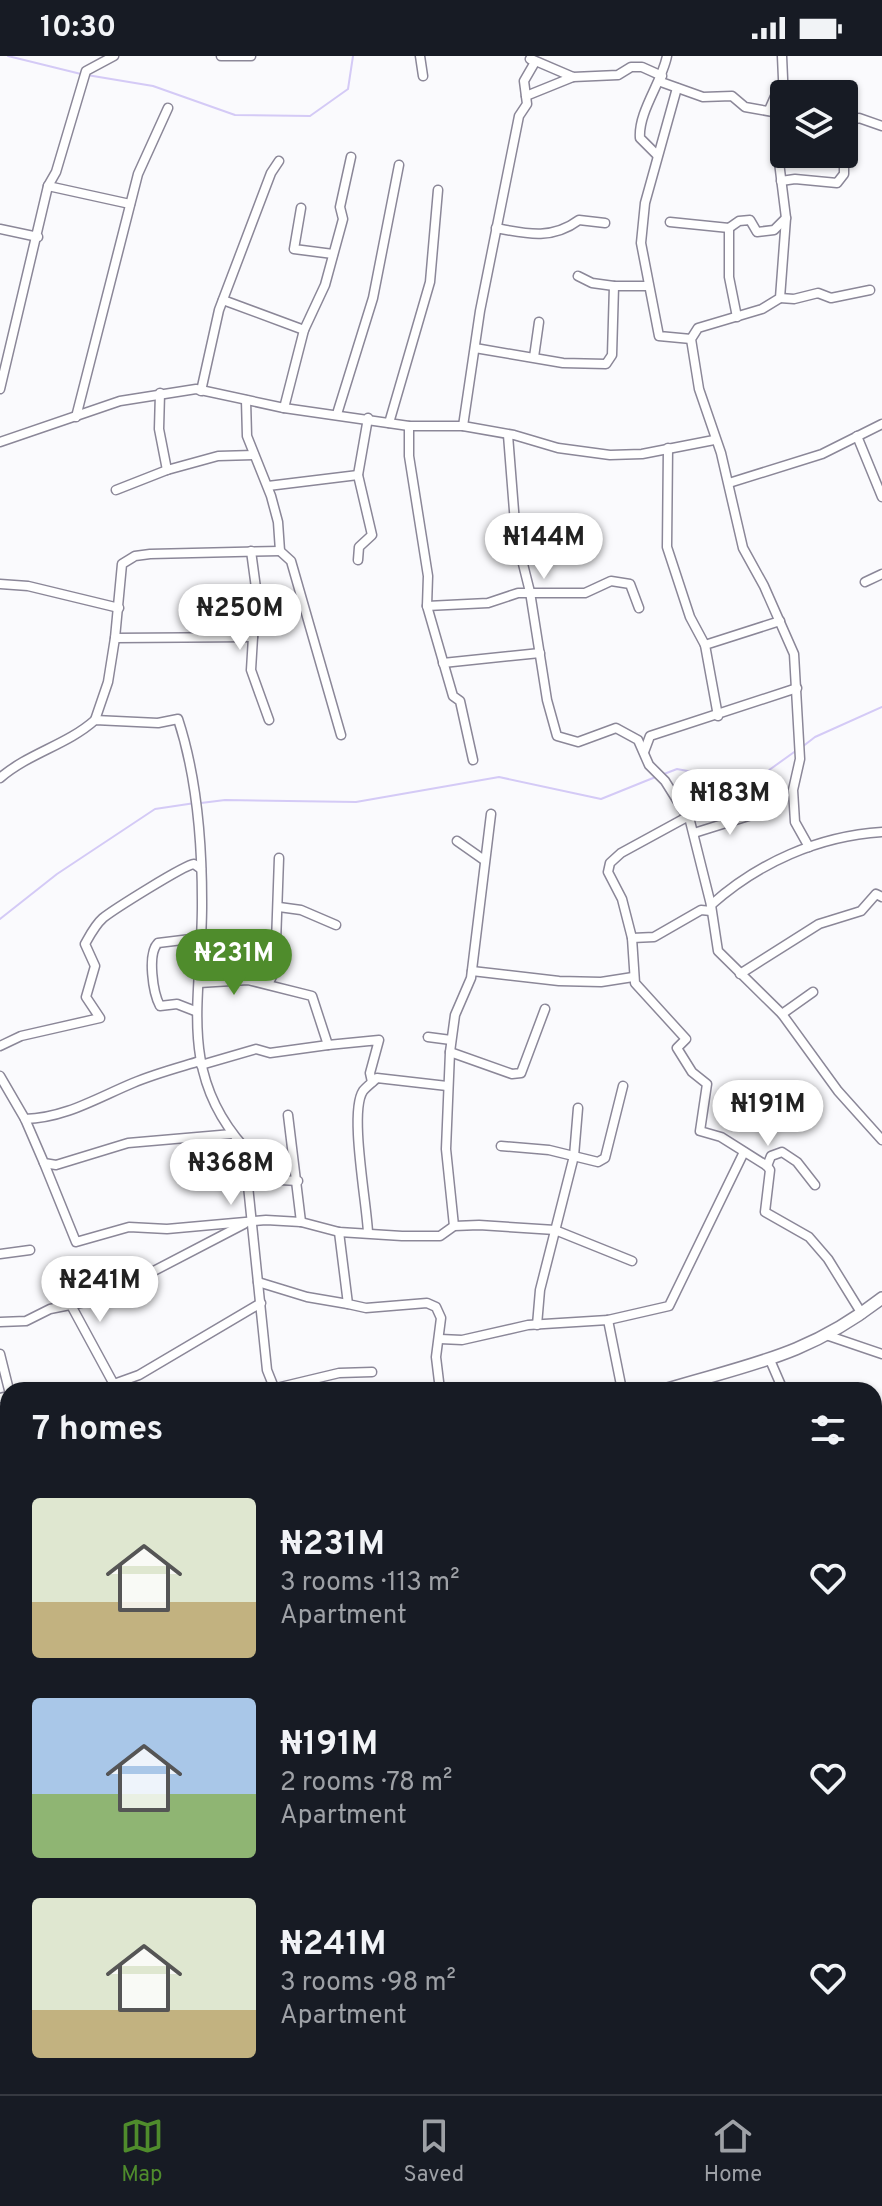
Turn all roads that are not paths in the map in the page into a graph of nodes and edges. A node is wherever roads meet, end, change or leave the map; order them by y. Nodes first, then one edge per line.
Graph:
1 (114, 56) edge
2 (221, 56) edge
3 (251, 56) edge
4 (420, 56) edge
5 (667, 56) edge
6 (782, 56) edge
7 (528, 58) edge
8 (423, 76) dead end
9 (573, 77) junction
10 (661, 79) junction
11 (781, 80) edge
12 (677, 88) junction
13 (526, 96) junction
14 (168, 108) dead end
15 (769, 110) edge
16 (858, 121) edge
17 (882, 126) edge
18 (657, 155) junction
19 (351, 157) dead end
20 (279, 161) dead end
21 (399, 165) dead end
22 (780, 168) edge
23 (844, 168) edge
24 (781, 181) junction
25 (48, 186) junction
26 (438, 190) dead end
27 (130, 204) junction
28 (301, 208) dead end
29 (786, 218) junction
30 (670, 222) dead end
31 (605, 223) dead end
32 (496, 228) junction
33 (729, 228) junction
34 (0, 229) edge
35 (38, 237) junction
36 (333, 254) junction
37 (578, 276) dead end
38 (614, 286) junction
39 (648, 286) junction
40 (870, 290) dead end
41 (780, 298) junction
42 (223, 300) junction
43 (737, 317) junction
44 (539, 322) dead end
45 (304, 330) junction
46 (691, 339) junction
47 (475, 348) junction
48 (534, 357) junction
49 (0, 389) edge
50 (201, 391) junction
51 (160, 393) junction
52 (246, 400) junction
53 (284, 408) junction
54 (337, 414) junction
55 (76, 417) junction
56 (368, 418) junction
57 (389, 423) junction
58 (882, 424) edge
59 (409, 426) junction
60 (463, 426) junction
61 (508, 435) junction
62 (857, 436) junction
63 (714, 440) junction
64 (0, 442) edge
65 (668, 448) junction
66 (254, 455) junction
67 (167, 470) junction
68 (358, 475) junction
69 (729, 483) junction
70 (268, 486) junction
71 (116, 490) dead end
72 (882, 497) edge
73 (251, 551) junction
74 (280, 551) junction
75 (358, 560) dead end
76 (882, 574) edge
77 (865, 582) dead end
78 (0, 584) edge
79 (530, 592) junction
80 (427, 606) junction
81 (119, 608) junction
82 (639, 608) dead end
83 (780, 621) junction
84 (253, 637) junction
85 (115, 638) junction
86 (705, 645) junction
87 (540, 653) junction
88 (443, 663) junction
89 (797, 688) junction
90 (100, 715) junction
91 (718, 716) junction
92 (269, 720) dead end
93 (341, 735) dead end
94 (644, 752) junction
95 (473, 760) dead end
96 (0, 778) edge
97 (758, 813) dead end
98 (491, 814) dead end
99 (687, 817) junction
100 (882, 832) edge
101 (694, 833) junction
102 (457, 841) dead end
103 (809, 847) junction
104 (279, 858) dead end
105 (484, 860) junction
106 (201, 869) junction
107 (882, 897) edge
108 (279, 907) junction
109 (711, 908) junction
110 (336, 925) dead end
111 (199, 938) junction
112 (632, 938) junction
113 (472, 971) junction
114 (740, 974) junction
115 (633, 977) junction
116 (199, 983) junction
117 (268, 984) junction
118 (813, 992) dead end
119 (545, 1009) dead end
120 (195, 1011) junction
121 (782, 1014) junction
122 (428, 1037) dead end
123 (451, 1040) junction
124 (328, 1045) junction
125 (0, 1046) edge
126 (450, 1052) junction
127 (200, 1063) junction
128 (0, 1076) edge
129 (372, 1082) junction
130 (447, 1086) junction
131 (623, 1086) dead end
132 (578, 1108) dead end
133 (288, 1115) dead end
134 (25, 1119) junction
135 (232, 1134) junction
136 (882, 1140) edge
137 (501, 1146) dead end
138 (744, 1152) junction
139 (574, 1156) junction
140 (44, 1163) junction
141 (767, 1166) junction
142 (247, 1178) junction
143 (298, 1181) junction
144 (815, 1185) dead end
145 (251, 1221) junction
146 (301, 1222) junction
147 (454, 1226) junction
148 (555, 1230) junction
149 (339, 1232) junction
150 (368, 1233) junction
151 (30, 1250) dead end
152 (0, 1254) edge
153 (632, 1261) dead end
154 (60, 1267) dead end
155 (258, 1282) junction
156 (882, 1298) edge
157 (261, 1303) junction
158 (348, 1304) junction
159 (72, 1307) junction
160 (862, 1314) junction
161 (608, 1320) junction
162 (0, 1322) edge
163 (537, 1325) junction
164 (829, 1336) junction
165 (440, 1339) junction
166 (0, 1354) edge
167 (882, 1354) edge
168 (770, 1360) junction
169 (372, 1372) dead end
170 (6, 1382) edge
171 (113, 1382) edge
172 (126, 1382) edge
173 (270, 1382) edge
174 (303, 1382) edge
175 (439, 1382) edge
176 (620, 1382) edge
177 (692, 1382) edge
178 (780, 1382) edge

1 - 25 street
2 - 3 street
4 - 8 street
5 - 10 street
6 - 11 street
7 - 9 street
7 - 13 street
9 - 10 street
9 - 13 street
10 - 12 street
10 - 18 street
12 - 15 street
12 - 18 street
13 - 32 street
14 - 27 street
16 - 17 street
18 - 39 street
19 - 36 street
20 - 42 street
21 - 54 street
22 - 24 street
23 - 24 street
24 - 29 street
25 - 27 street
25 - 35 street
26 - 57 street
27 - 55 street
28 - 36 street
29 - 33 street
29 - 41 street
30 - 33 street
31 - 32 street
32 - 47 street
33 - 43 street
34 - 35 street
35 - 49 street
36 - 45 street
37 - 38 street
38 - 39 street
38 - 48 street
39 - 46 street
40 - 41 street
41 - 43 street
42 - 45 street
42 - 50 street
43 - 46 street
44 - 48 street
45 - 53 street
46 - 63 street
47 - 48 street
47 - 60 street
50 - 51 street
50 - 52 street
51 - 55 street
51 - 67 street
52 - 53 street
52 - 66 street
53 - 54 street
54 - 56 street
55 - 64 street
56 - 57 street
56 - 68 street
57 - 59 street
58 - 62 street
59 - 60 street
59 - 80 street
60 - 61 street
61 - 65 street
61 - 79 street
62 - 69 street
62 - 72 street
63 - 65 street
63 - 69 street
65 - 86 street
66 - 67 street
66 - 70 street
67 - 71 street
68 - 70 street
68 - 75 street
69 - 83 street
70 - 74 street
73 - 74 street
73 - 81 street
73 - 84 street
74 - 93 street
76 - 77 street
78 - 81 street
79 - 80 street
79 - 82 street
79 - 87 street
80 - 88 street
81 - 85 street
83 - 86 street
83 - 89 street
84 - 85 street
84 - 92 street
85 - 90 street
86 - 91 street
87 - 88 street
87 - 94 street
88 - 95 street
89 - 91 street
89 - 103 street
90 - 96 street
90 - 106 street
91 - 94 street
94 - 99 street
97 - 101 street
98 - 105 street
99 - 101 street
99 - 112 street
100 - 103 street
101 - 109 street
102 - 105 street
103 - 109 street
104 - 108 street
105 - 113 street
106 - 111 street
106 - 125 street
107 - 114 street
108 - 110 street
108 - 117 street
109 - 112 street
109 - 114 street
111 - 116 street
111 - 120 street
112 - 115 street
113 - 115 street
113 - 123 street
114 - 121 street
115 - 138 street
116 - 117 street
116 - 120 street
117 - 124 street
118 - 121 street
119 - 126 street
120 - 127 street
121 - 136 street
122 - 123 street
123 - 126 street
124 - 127 street
124 - 129 street
126 - 130 street
127 - 134 street
127 - 135 street
128 - 134 street
129 - 130 street
129 - 150 street
130 - 147 street
131 - 139 street
132 - 139 street
133 - 143 street
134 - 140 street
135 - 140 street
135 - 142 street
137 - 139 street
138 - 141 street
138 - 161 street
139 - 148 street
140 - 145 street
141 - 144 street
141 - 160 street
142 - 143 street
142 - 145 street
143 - 146 street
145 - 146 street
145 - 155 street
145 - 159 street
146 - 149 street
147 - 148 street
147 - 150 street
148 - 153 street
148 - 163 street
149 - 150 street
149 - 158 street
151 - 152 street
154 - 159 street
155 - 157 street
155 - 158 street
156 - 160 main road
157 - 172 street
157 - 173 street
158 - 165 street
159 - 162 street
159 - 171 street
160 - 164 main road
161 - 163 street
161 - 176 street
163 - 165 street
164 - 167 street
164 - 168 main road
165 - 175 street
166 - 170 street
168 - 177 main road
168 - 178 street
169 - 174 street

